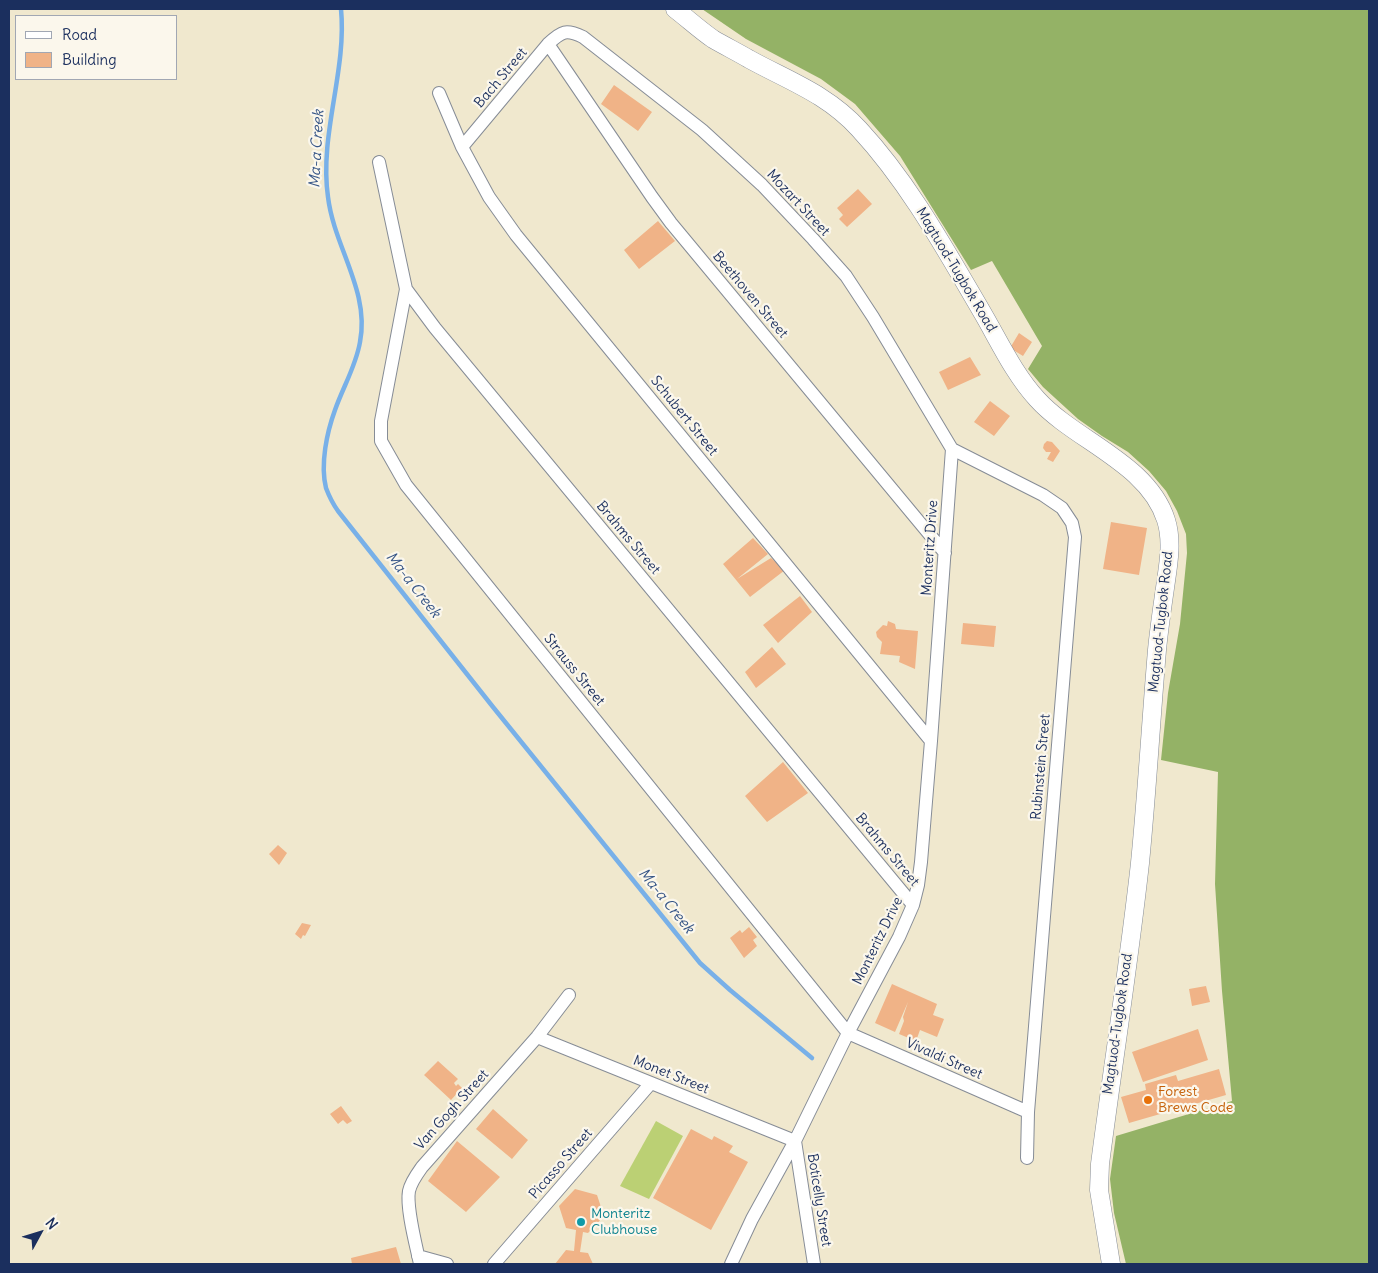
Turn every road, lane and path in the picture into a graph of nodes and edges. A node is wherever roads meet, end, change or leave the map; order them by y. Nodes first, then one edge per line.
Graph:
1 (675, 9) edge
2 (566, 32) joint
3 (548, 44) junction
4 (439, 92) dead end
5 (462, 147) junction
6 (378, 162) dead end
7 (406, 289) junction
8 (952, 449) junction
9 (945, 553) junction
10 (931, 741) junction
11 (913, 905) junction
12 (570, 995) dead end
13 (848, 1033) junction
14 (537, 1037) junction
15 (651, 1083) junction
16 (1028, 1112) junction
17 (795, 1141) junction
18 (1027, 1158) dead end
19 (419, 1260) edge
20 (447, 1264) edge
21 (494, 1264) edge
22 (730, 1264) edge
23 (814, 1264) edge
24 (1112, 1264) edge

1 - 24 main road, Magtuod-Tugbok Road
2 - 3 street, Bach Street
2 - 8 street, Mozart Street
3 - 5 street, Bach Street
3 - 9 street, Beethoven Street
4 - 5 street, Schubert Street
5 - 10 street, Schubert Street
6 - 7 street, Brahms Street
7 - 11 street, Brahms Street
7 - 13 street, Strauss Street
8 - 9 street, Monteritz Drive
8 - 16 street, Rubinstein Street
9 - 10 street, Monteritz Drive
10 - 11 street, Monteritz Drive
11 - 13 street, Monteritz Drive
12 - 14 street, Van Gogh Street
13 - 16 street, Vivaldi Street
13 - 17 street, Monteritz Drive
14 - 15 street, Monet Street
14 - 19 street, Van Gogh Street
15 - 17 street, Monet Street
15 - 21 street, Picasso Street
16 - 18 street, Rubinstein Street
17 - 22 street, Monteritz Drive
17 - 23 street, Boticelly Street
19 - 20 street

